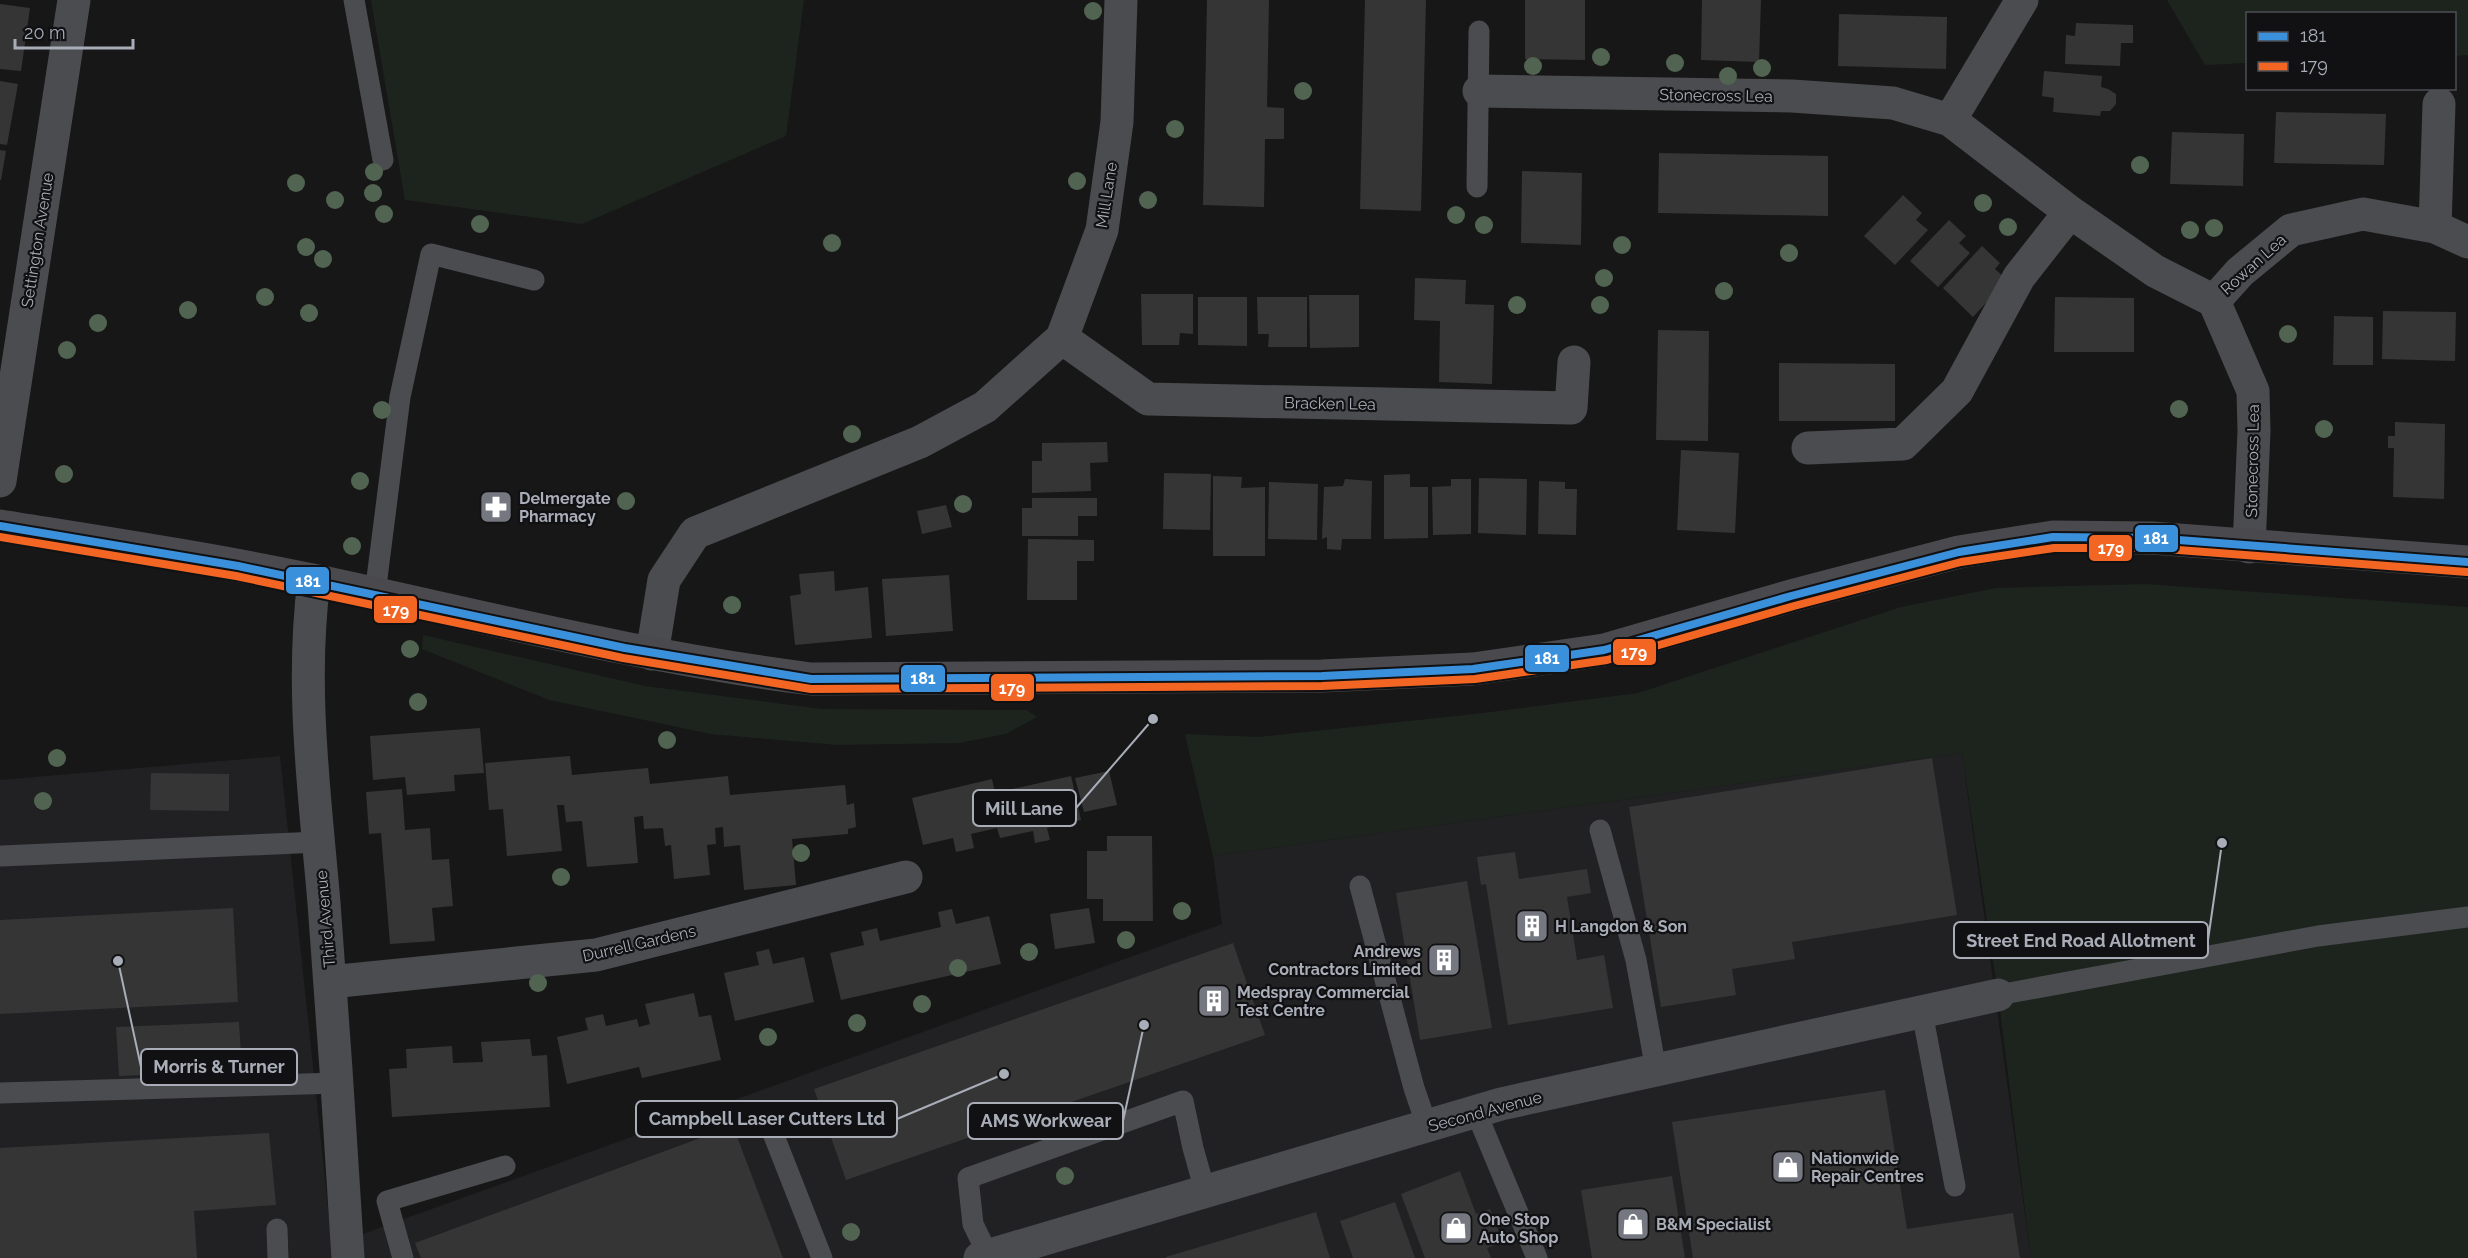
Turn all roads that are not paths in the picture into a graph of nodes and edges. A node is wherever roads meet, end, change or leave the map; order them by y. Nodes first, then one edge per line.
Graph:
1 (74, 0) edge
2 (354, 0) edge
3 (1120, 0) edge
4 (2022, 0) edge
5 (1479, 31) dead end
6 (1479, 91) junction
7 (2439, 104) dead end
8 (1950, 120) junction
9 (383, 160) dead end
10 (1477, 187) dead end
11 (2070, 212) junction
12 (2435, 227) junction
13 (2468, 242) edge
14 (534, 280) dead end
15 (2214, 301) junction
16 (1062, 338) junction
17 (1574, 362) dead end
18 (1808, 448) dead end
19 (0, 481) edge
20 (0, 526) edge
21 (2249, 547) junction
22 (2468, 562) edge
23 (314, 581) junction
24 (375, 594) junction
25 (652, 654) junction
26 (1600, 830) dead end
27 (319, 842) junction
28 (2, 856) dead end
29 (906, 877) dead end
30 (1360, 886) dead end
31 (2468, 917) edge
32 (330, 982) junction
33 (1998, 994) joint
34 (1922, 1012) junction
35 (1656, 1070) junction
36 (337, 1083) junction
37 (0, 1093) edge
38 (1476, 1112) junction
39 (765, 1113) dead end
40 (1427, 1126) junction
41 (506, 1166) dead end
42 (1955, 1186) dead end
43 (1205, 1191) junction
44 (277, 1229) dead end
45 (984, 1256) edge
46 (278, 1258) edge
47 (348, 1258) edge
48 (403, 1258) edge
49 (822, 1258) edge
50 (1537, 1258) edge

1 - 19 street, Settington Avenue
2 - 9 lane
3 - 16 street, Mill Lane
4 - 8 street
5 - 6 lane
6 - 8 street, Stonecross Lea
6 - 10 lane
7 - 12 street
8 - 11 street, Stonecross Lea
11 - 15 street, Stonecross Lea
11 - 18 street
12 - 13 street, Rowan Lea
12 - 15 street, Rowan Lea
14 - 24 lane
15 - 21 street, Stonecross Lea
16 - 17 street, Bracken Lea
16 - 25 street, Mill Lane
20 - 23 street
21 - 22 street
21 - 25 street
23 - 24 street
23 - 27 street, Third Avenue
24 - 25 street
26 - 35 lane
27 - 28 lane
27 - 32 street, Third Avenue
29 - 32 street, Durrell Gardens
30 - 40 lane
31 - 33 lane
32 - 36 street, Third Avenue
33 - 34 street, Second Avenue
34 - 35 street, Second Avenue
34 - 42 lane
35 - 38 street, Second Avenue
36 - 37 lane
36 - 47 street, Third Avenue
38 - 40 street, Second Avenue
38 - 50 lane
39 - 49 lane
40 - 43 street, Second Avenue
41 - 48 lane
43 - 45 street, Second Avenue
43 - 45 lane
44 - 46 lane

